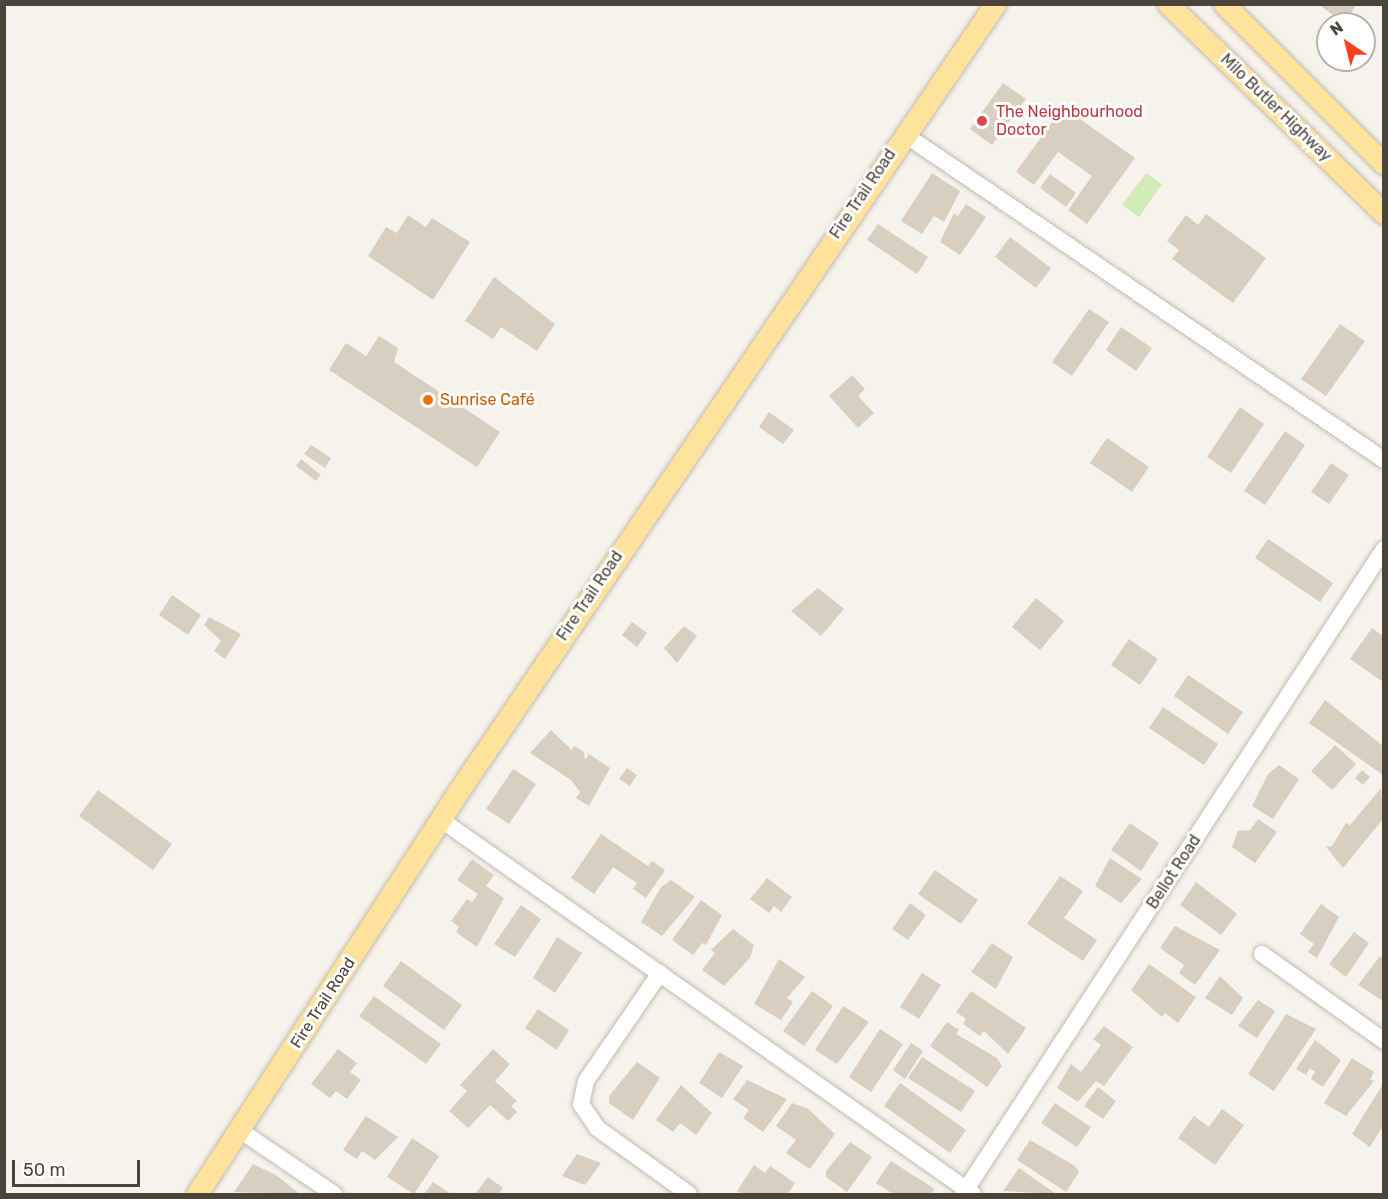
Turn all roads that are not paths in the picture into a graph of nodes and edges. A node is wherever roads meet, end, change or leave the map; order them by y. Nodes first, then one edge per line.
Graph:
1 (1168, 4) edge
2 (1224, 4) edge
3 (994, 5) edge
4 (904, 134) junction
5 (1383, 164) edge
6 (1383, 213) edge
7 (1383, 460) edge
8 (1383, 549) edge
9 (440, 819) junction
10 (1262, 954) dead end
11 (660, 973) junction
12 (1383, 1041) edge
13 (238, 1129) junction
14 (968, 1193) edge
15 (197, 1194) edge
16 (334, 1194) edge
17 (689, 1194) edge

1 - 6 main road, Milo Butler Highway
2 - 5 main road
3 - 4 main road, Fire Trail Road
4 - 7 street
4 - 9 main road, Fire Trail Road
8 - 14 street, Bellot Road
9 - 11 street
9 - 13 main road, Fire Trail Road
10 - 12 street
11 - 14 street
11 - 17 street
13 - 15 main road, Fire Trail Road
13 - 16 street

